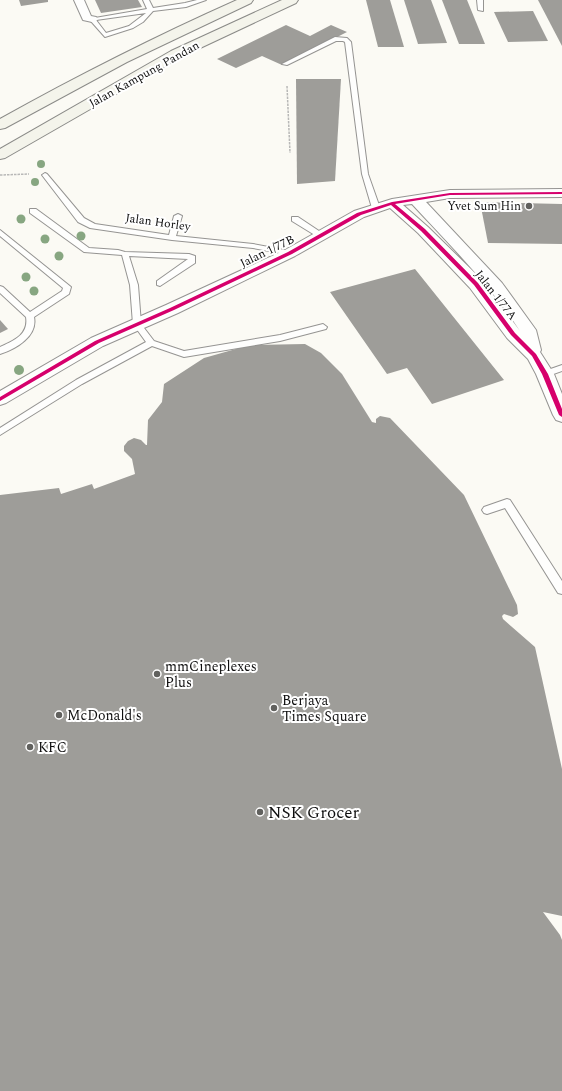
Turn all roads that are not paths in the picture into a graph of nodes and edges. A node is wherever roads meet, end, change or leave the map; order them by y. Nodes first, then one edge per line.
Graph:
1 (79, 0) edge
2 (146, 0) edge
3 (203, 0) edge
4 (247, 0) edge
5 (292, 0) edge
6 (480, 0) edge
7 (481, 10) dead end
8 (151, 11) junction
9 (92, 19) junction
10 (285, 64) dead end
11 (0, 124) edge
12 (1, 155) edge
13 (45, 175) road end
14 (562, 193) edge
15 (414, 199) junction
16 (392, 203) junction
17 (376, 208) junction
18 (33, 211) dead end
19 (359, 214) junction
20 (178, 216) dead end
21 (294, 219) dead end
22 (423, 230) junction
23 (0, 232) edge
24 (322, 235) junction
25 (172, 238) junction
26 (290, 253) junction
27 (125, 254) junction
28 (160, 283) dead end
29 (0, 289) edge
30 (30, 316) junction
31 (138, 324) junction
32 (323, 327) dead end
33 (151, 343) junction
34 (0, 351) edge
35 (534, 355) junction
36 (562, 368) edge
37 (545, 374) junction
38 (0, 399) edge
39 (562, 415) edge
40 (0, 432) edge
41 (487, 510) dead end
42 (562, 590) edge

1 - 9 street
2 - 8 lane
3 - 8 lane
4 - 11 main road, Jalan Kampung Pandan
5 - 12 main road, Jalan Kampung Pandan
6 - 7 lane
8 - 9 lane
8 - 9 lane
10 - 17 lane
13 - 25 lane, Jalan Horley
14 - 15 street, Jalan 1/77B
15 - 16 street, Jalan 1/77B
15 - 35 street, Jalan 1/77A
16 - 17 street, Jalan 1/77B
16 - 22 street, Jalan 1/77A
17 - 19 street, Jalan 1/77B
18 - 27 lane
19 - 22 street
19 - 24 street, Jalan 1/77B
20 - 25 lane
21 - 24 lane
22 - 35 street, Jalan 1/77A
23 - 30 lane
24 - 26 street, Jalan 1/77B
25 - 26 lane, Jalan Horley
26 - 31 street, Jalan 1/77B
27 - 28 lane
27 - 31 lane
29 - 30 lane
30 - 34 lane
31 - 33 lane
31 - 38 street, Jalan 1/77B
32 - 33 lane
33 - 40 lane
35 - 37 street, Jalan 1/77A
36 - 37 lane
37 - 39 street, Jalan 1/77A
41 - 42 lane

